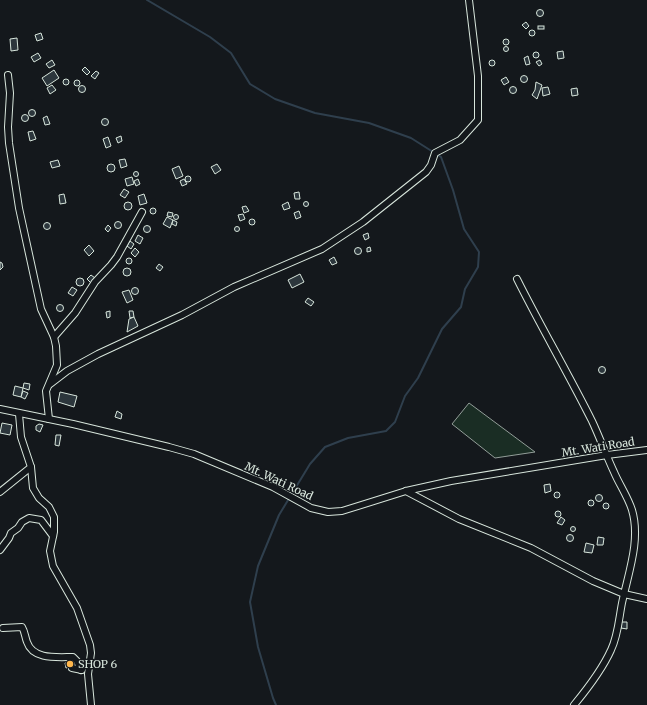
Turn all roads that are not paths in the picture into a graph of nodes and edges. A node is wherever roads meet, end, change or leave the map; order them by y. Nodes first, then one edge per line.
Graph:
1 (469, 0) edge
2 (8, 75) dead end
3 (142, 212) dead end
4 (517, 279) dead end
5 (54, 337) junction
6 (50, 384) junction
7 (0, 410) edge
8 (19, 414) junction
9 (49, 419) junction
10 (647, 450) edge
11 (607, 455) junction
12 (32, 467) junction
13 (406, 491) junction
14 (0, 492) edge
15 (53, 536) junction
16 (0, 550) edge
17 (624, 594) junction
18 (647, 599) edge
19 (3, 628) dead end
20 (72, 668) dead end
21 (81, 670) junction
22 (88, 670) junction
23 (88, 679) junction
24 (88, 705) edge
25 (91, 705) edge
26 (574, 705) edge

1 - 6 street
2 - 5 street
3 - 5 street
4 - 11 street
5 - 6 street
6 - 9 street
7 - 8 street, Mt. Wati Road
8 - 9 street, Mt. Wati Road
8 - 12 street
9 - 13 street, Mt. Wati Road
10 - 11 street, Mt. Wati Road
11 - 13 street, Mt. Wati Road
11 - 17 street
12 - 14 street
12 - 15 street
13 - 17 street
15 - 16 street
15 - 22 street
17 - 18 street
17 - 26 street
19 - 21 street
20 - 21 street
21 - 22 street
22 - 23 street
23 - 24 street
23 - 25 street

